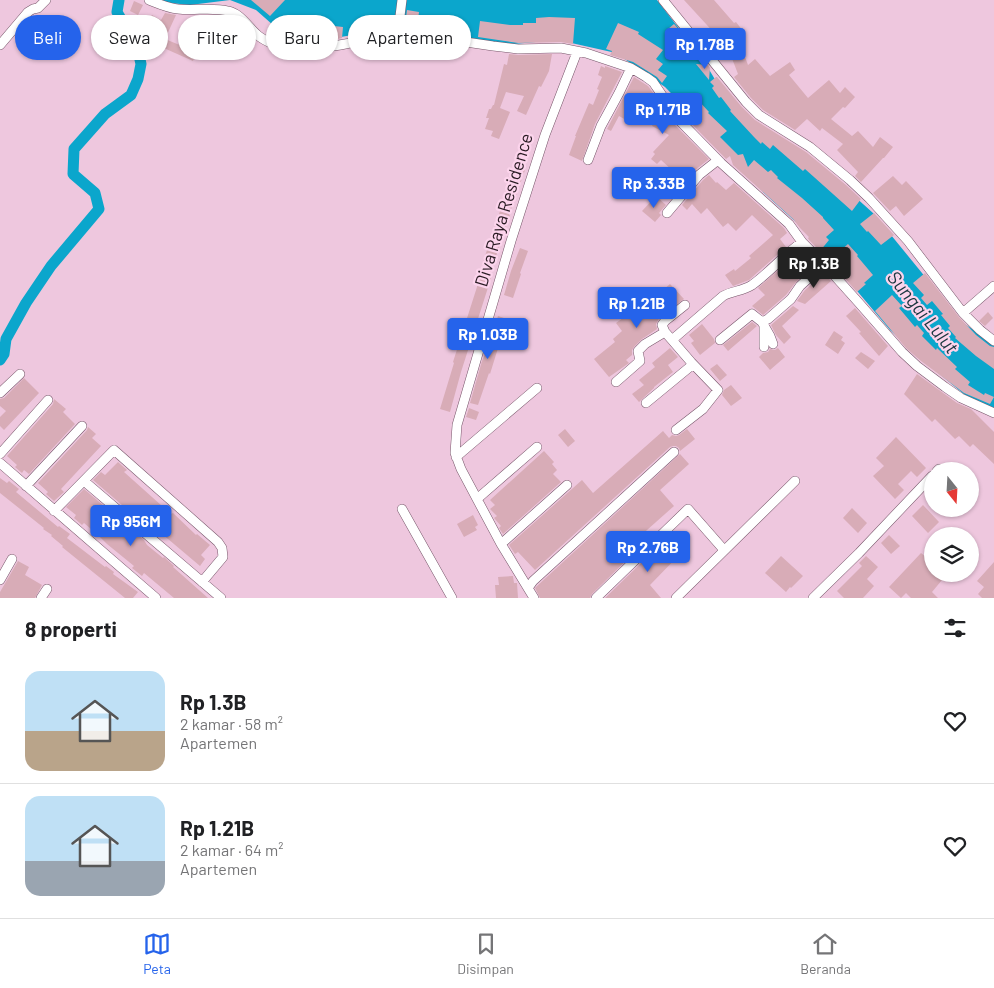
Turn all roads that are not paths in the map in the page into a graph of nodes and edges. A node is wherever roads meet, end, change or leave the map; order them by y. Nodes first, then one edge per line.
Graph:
1 (46, 0) edge
2 (149, 0) edge
3 (402, 0) edge
4 (663, 0) edge
5 (400, 15) edge
6 (471, 43) edge
7 (0, 44) edge
8 (348, 44) edge
9 (577, 52) junction
10 (631, 68) junction
11 (588, 160) dead end
12 (718, 160) junction
13 (667, 213) dead end
14 (802, 242) junction
15 (824, 264) junction
16 (994, 286) edge
17 (685, 305) dead end
18 (963, 313) junction
19 (764, 324) junction
20 (666, 332) junction
21 (672, 340) junction
22 (720, 340) dead end
23 (994, 341) edge
24 (768, 345) dead end
25 (691, 362) junction
26 (20, 374) dead end
27 (616, 382) dead end
28 (537, 388) dead end
29 (0, 393) edge
30 (48, 400) dead end
31 (646, 403) dead end
32 (994, 413) edge
33 (82, 426) dead end
34 (676, 430) dead end
35 (537, 447) dead end
36 (674, 452) dead end
37 (0, 454) edge
38 (456, 457) junction
39 (0, 463) edge
40 (795, 480) dead end
41 (84, 481) junction
42 (567, 485) dead end
43 (924, 485) edge
44 (26, 486) junction
45 (477, 499) junction
46 (402, 509) dead end
47 (54, 511) junction
48 (502, 544) junction
49 (724, 550) junction
50 (12, 559) dead end
51 (0, 580) edge
52 (202, 582) junction
53 (528, 588) junction
54 (47, 589) dead end
55 (41, 598) edge
56 (156, 598) edge
57 (220, 598) edge
58 (452, 598) edge
59 (534, 598) edge
60 (596, 598) edge
61 (676, 598) edge
62 (813, 598) edge

1 - 7 street
2 - 8 street
3 - 5 street
4 - 18 street
6 - 9 street
9 - 10 street
9 - 38 street, Diva Raya Residence
10 - 11 street
10 - 12 street
12 - 13 street
12 - 14 street
14 - 15 street
14 - 21 street
15 - 19 street
15 - 32 street
16 - 18 street
17 - 20 street
18 - 23 street
19 - 22 street
19 - 24 street
20 - 21 street
20 - 27 street
21 - 25 street
25 - 31 street
25 - 34 street
26 - 29 street
28 - 38 street
30 - 37 street
33 - 44 street
35 - 45 street
36 - 53 street
38 - 45 street, Diva Raya Residence
39 - 44 street
40 - 49 street
41 - 47 street
41 - 52 street
41 - 52 street
42 - 48 street
43 - 62 street
44 - 47 street
45 - 48 street, Diva Raya Residence
46 - 58 street
47 - 56 street
48 - 53 street, Diva Raya Residence
49 - 60 street
49 - 61 street
50 - 51 street
52 - 57 street
53 - 59 street, Diva Raya Residence
54 - 55 street

